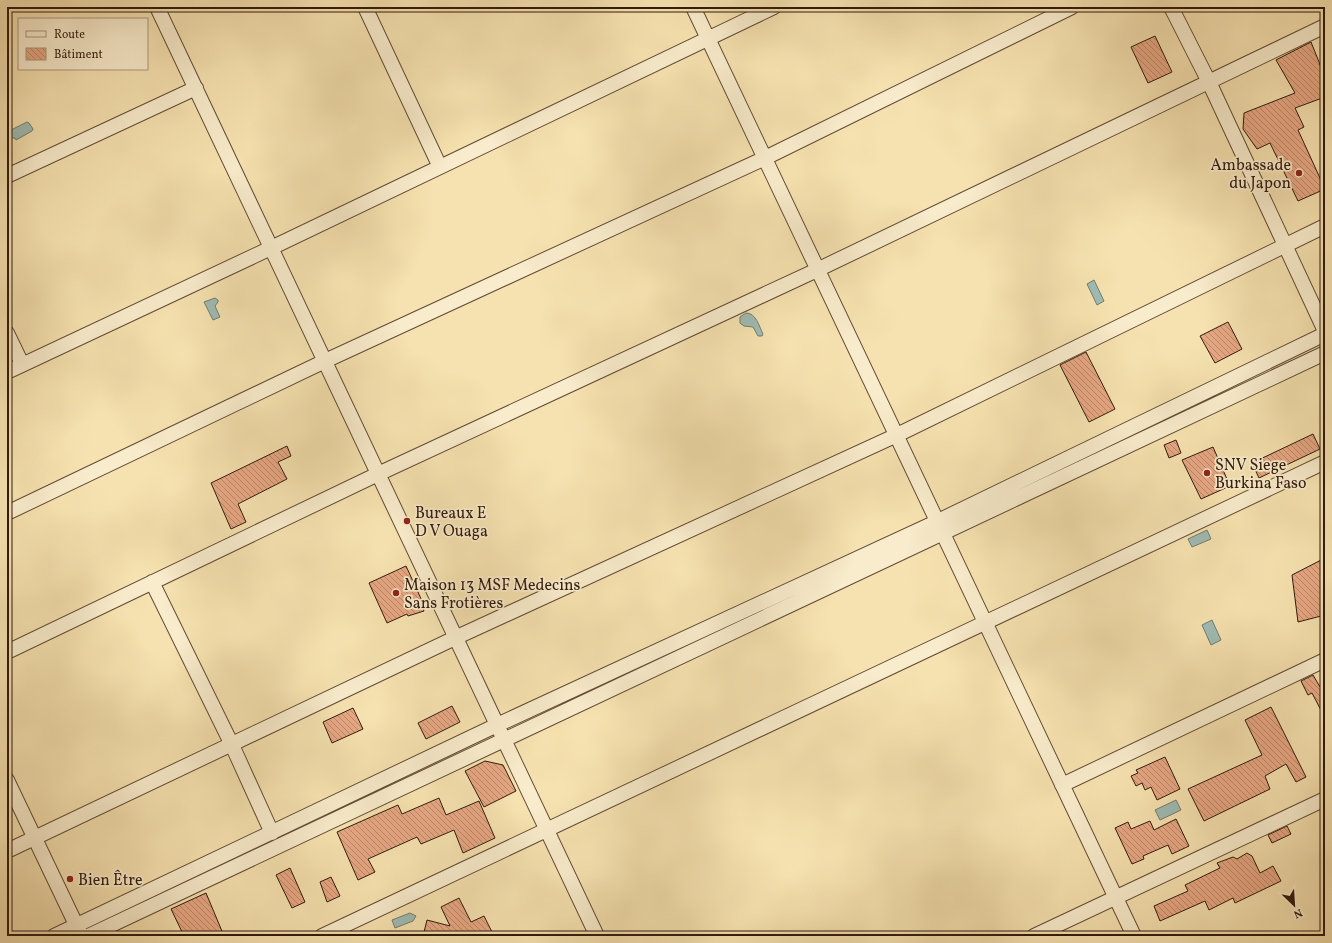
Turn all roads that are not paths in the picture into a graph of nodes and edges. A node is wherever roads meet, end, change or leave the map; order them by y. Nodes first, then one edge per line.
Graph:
1 (157, 7) edge
2 (365, 7) edge
3 (693, 7) edge
4 (774, 7) edge
5 (1072, 7) edge
6 (1171, 7) edge
7 (1325, 26) edge
8 (709, 39) junction
9 (1209, 82) junction
10 (196, 88) junction
11 (765, 158) junction
12 (440, 167) junction
13 (7, 176) edge
14 (1325, 226) edge
15 (1285, 245) junction
16 (271, 248) junction
17 (817, 270) junction
18 (1325, 332) edge
19 (7, 333) edge
20 (1325, 353) edge
21 (325, 361) junction
22 (22, 364) junction
23 (7, 372) edge
24 (897, 435) junction
25 (1325, 462) edge
26 (378, 474) junction
27 (7, 513) edge
28 (940, 528) junction
29 (152, 582) junction
30 (986, 621) junction
31 (457, 637) junction
32 (7, 652) edge
33 (1325, 660) edge
34 (497, 725) junction
35 (504, 738) junction
36 (232, 745) junction
37 (7, 780) edge
38 (1062, 785) junction
39 (1325, 799) edge
40 (546, 829) junction
41 (272, 833) junction
42 (34, 838) junction
43 (7, 851) edge
44 (1116, 897) junction
45 (79, 931) edge
46 (54, 936) edge
47 (88, 936) edge
48 (322, 936) edge
49 (597, 936) edge
50 (1034, 936) edge
51 (1134, 936) edge

1 - 10 street
2 - 12 street
3 - 8 street
4 - 8 street
5 - 11 street
6 - 9 street
7 - 9 street
8 - 11 street
8 - 12 street
9 - 15 street
9 - 17 street
10 - 13 street
10 - 16 street
11 - 17 street
11 - 21 street
12 - 16 street
14 - 15 street
15 - 18 street
15 - 24 street
16 - 21 street
16 - 22 street
17 - 24 street
17 - 26 street
18 - 28 street
19 - 22 street
20 - 28 street
21 - 26 street
21 - 27 street
22 - 23 street
24 - 28 street
24 - 31 street
25 - 30 street
26 - 29 street
26 - 31 street
28 - 30 street
28 - 34 street
28 - 35 street
29 - 32 street
29 - 36 street
30 - 38 street
30 - 40 street
31 - 34 street
31 - 36 street
33 - 38 street
34 - 35 street
34 - 41 street
35 - 40 street
35 - 47 street
36 - 41 street
36 - 42 street
37 - 42 street
38 - 44 street
39 - 44 street
40 - 48 street
40 - 49 street
41 - 45 street
42 - 43 street
42 - 45 street
44 - 50 street
44 - 51 street
45 - 46 street

